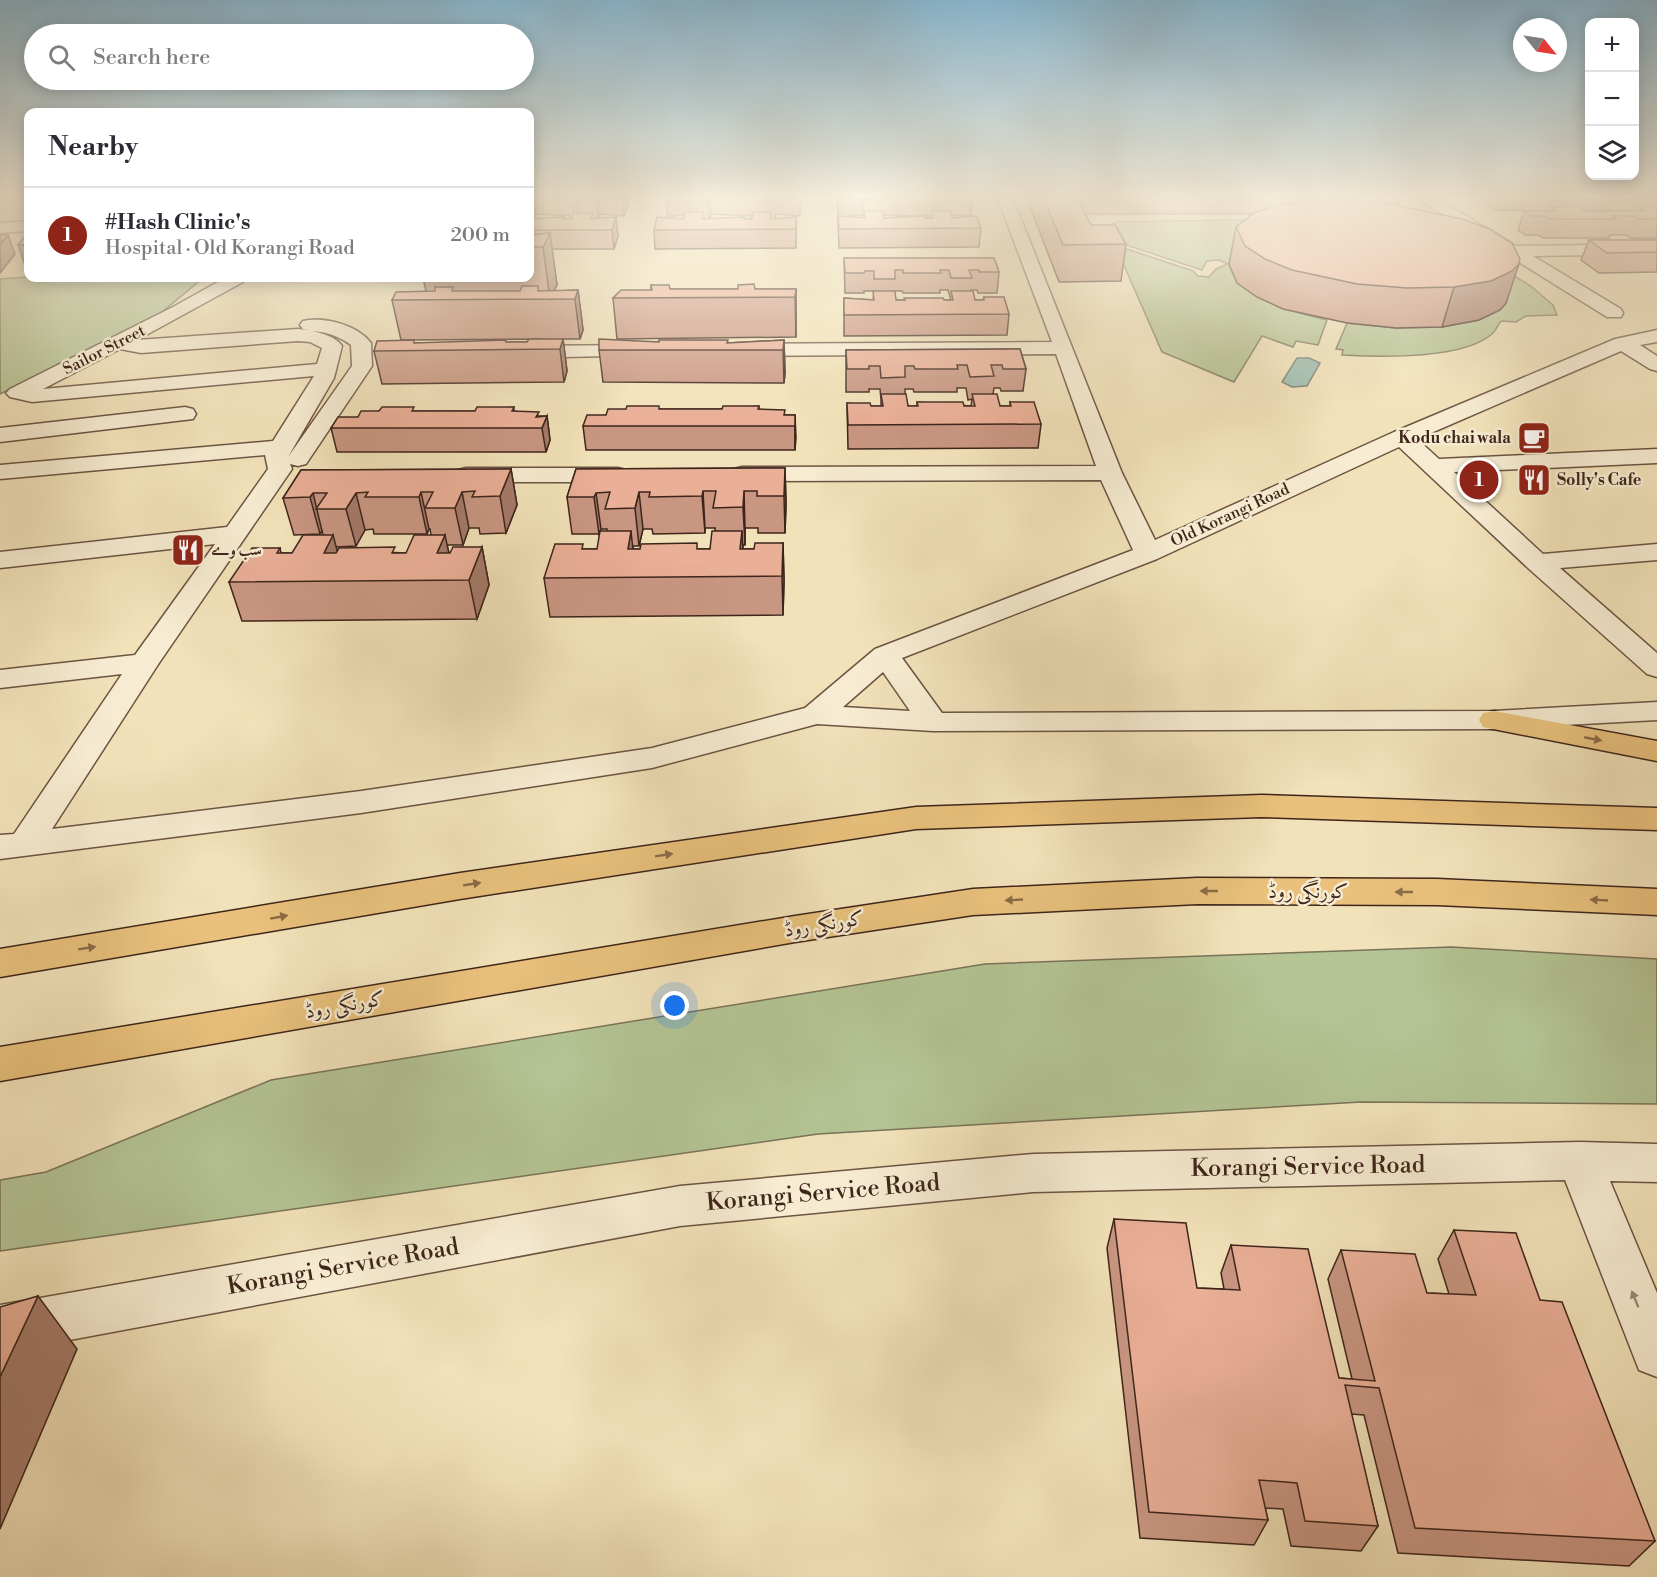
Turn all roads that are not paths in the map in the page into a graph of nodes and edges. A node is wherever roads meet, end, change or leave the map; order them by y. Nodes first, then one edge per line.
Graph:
1 (1034, 273) edge
2 (1548, 273) edge
3 (230, 282) edge
4 (1614, 313) dead end
5 (149, 327) junction
6 (1657, 336) edge
7 (118, 343) junction
8 (1622, 343) junction
9 (1064, 348) junction
10 (664, 351) edge
11 (722, 351) edge
12 (499, 352) edge
13 (1657, 365) edge
14 (328, 369) junction
15 (8, 398) edge
16 (185, 414) dead end
17 (0, 435) edge
18 (1402, 436) junction
19 (1657, 456) edge
20 (281, 458) junction
21 (1434, 466) junction
22 (0, 472) edge
23 (1110, 473) junction
24 (717, 474) edge
25 (442, 475) edge
26 (645, 475) edge
27 (233, 534) junction
28 (1657, 552) edge
29 (1148, 553) junction
30 (0, 560) edge
31 (1537, 562) junction
32 (885, 655) junction
33 (144, 663) junction
34 (1657, 668) edge
35 (0, 679) edge
36 (1657, 711) edge
37 (816, 716) junction
38 (1494, 720) junction
39 (933, 722) junction
40 (1657, 751) edge
41 (1657, 819) edge
42 (13, 845) edge
43 (1657, 903) edge
44 (0, 963) edge
45 (0, 1064) edge
46 (1580, 1161) junction
47 (1657, 1162) edge
48 (0, 1329) edge
49 (1657, 1353) edge

1 - 9 street
2 - 4 street
3 - 5 street, Sailor Street
5 - 7 street, Sailor Street
5 - 20 street
6 - 8 street, Old Korangi Road
7 - 14 street
7 - 15 street, Sailor Street
8 - 13 street
8 - 18 street, Old Korangi Road
9 - 11 street
9 - 23 street
10 - 12 street
14 - 15 street
14 - 20 street
16 - 17 street
18 - 21 street
18 - 29 street, Old Korangi Road
19 - 21 street
20 - 22 street
20 - 27 street
21 - 31 street
23 - 24 street
23 - 29 street
25 - 26 street
27 - 30 street
27 - 33 street
28 - 31 street
29 - 32 street, Old Korangi Road
31 - 34 street
32 - 37 street, Old Korangi Road
32 - 39 street
33 - 35 street
33 - 42 street
36 - 38 street
37 - 39 street
37 - 42 street
38 - 39 street
38 -> 40 main road
44 -> 41 main road
43 -> 45 main road, کورنگی روڈ
46 - 47 street, Korangi Service Road
46 - 48 street, Korangi Service Road
49 -> 46 street

